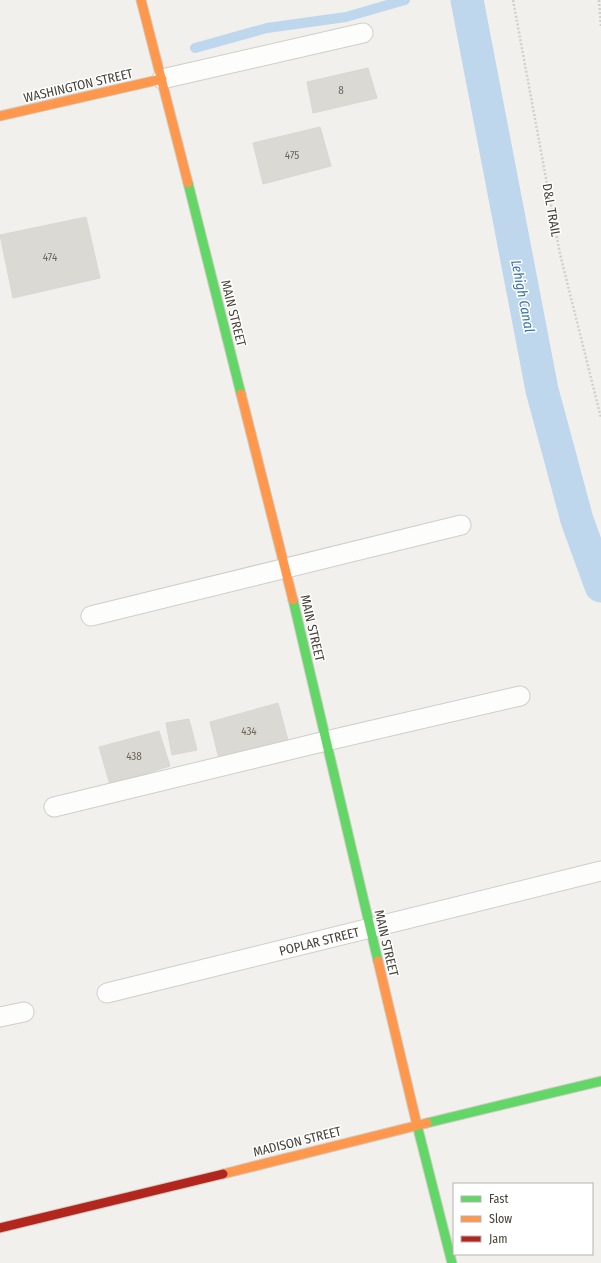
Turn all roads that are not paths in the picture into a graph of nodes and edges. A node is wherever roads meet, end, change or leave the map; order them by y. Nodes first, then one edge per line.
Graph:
1 (141, 0) edge
2 (363, 33) dead end
3 (162, 79) junction
4 (0, 116) edge
5 (461, 526) dead end
6 (286, 569) junction
7 (91, 616) dead end
8 (520, 696) dead end
9 (326, 741) junction
10 (54, 807) dead end
11 (601, 871) edge
12 (370, 928) junction
13 (107, 993) dead end
14 (24, 1012) dead end
15 (0, 1017) edge
16 (601, 1081) edge
17 (417, 1124) junction
18 (0, 1228) edge
19 (452, 1263) edge

1 - 3 street, MAIN STREET
2 - 3 lane
3 - 4 street, WASHINGTON STREET
3 - 6 street, MAIN STREET
5 - 6 lane
6 - 7 lane
6 - 9 street, MAIN STREET
8 - 9 lane
9 - 10 lane
9 - 12 street, MAIN STREET
11 - 12 lane, POPLAR STREET
12 - 13 lane, POPLAR STREET
12 - 17 street, MAIN STREET
14 - 15 lane
16 - 17 street, MADISON STREET
17 - 18 street, MADISON STREET
17 - 19 street, MAIN STREET

